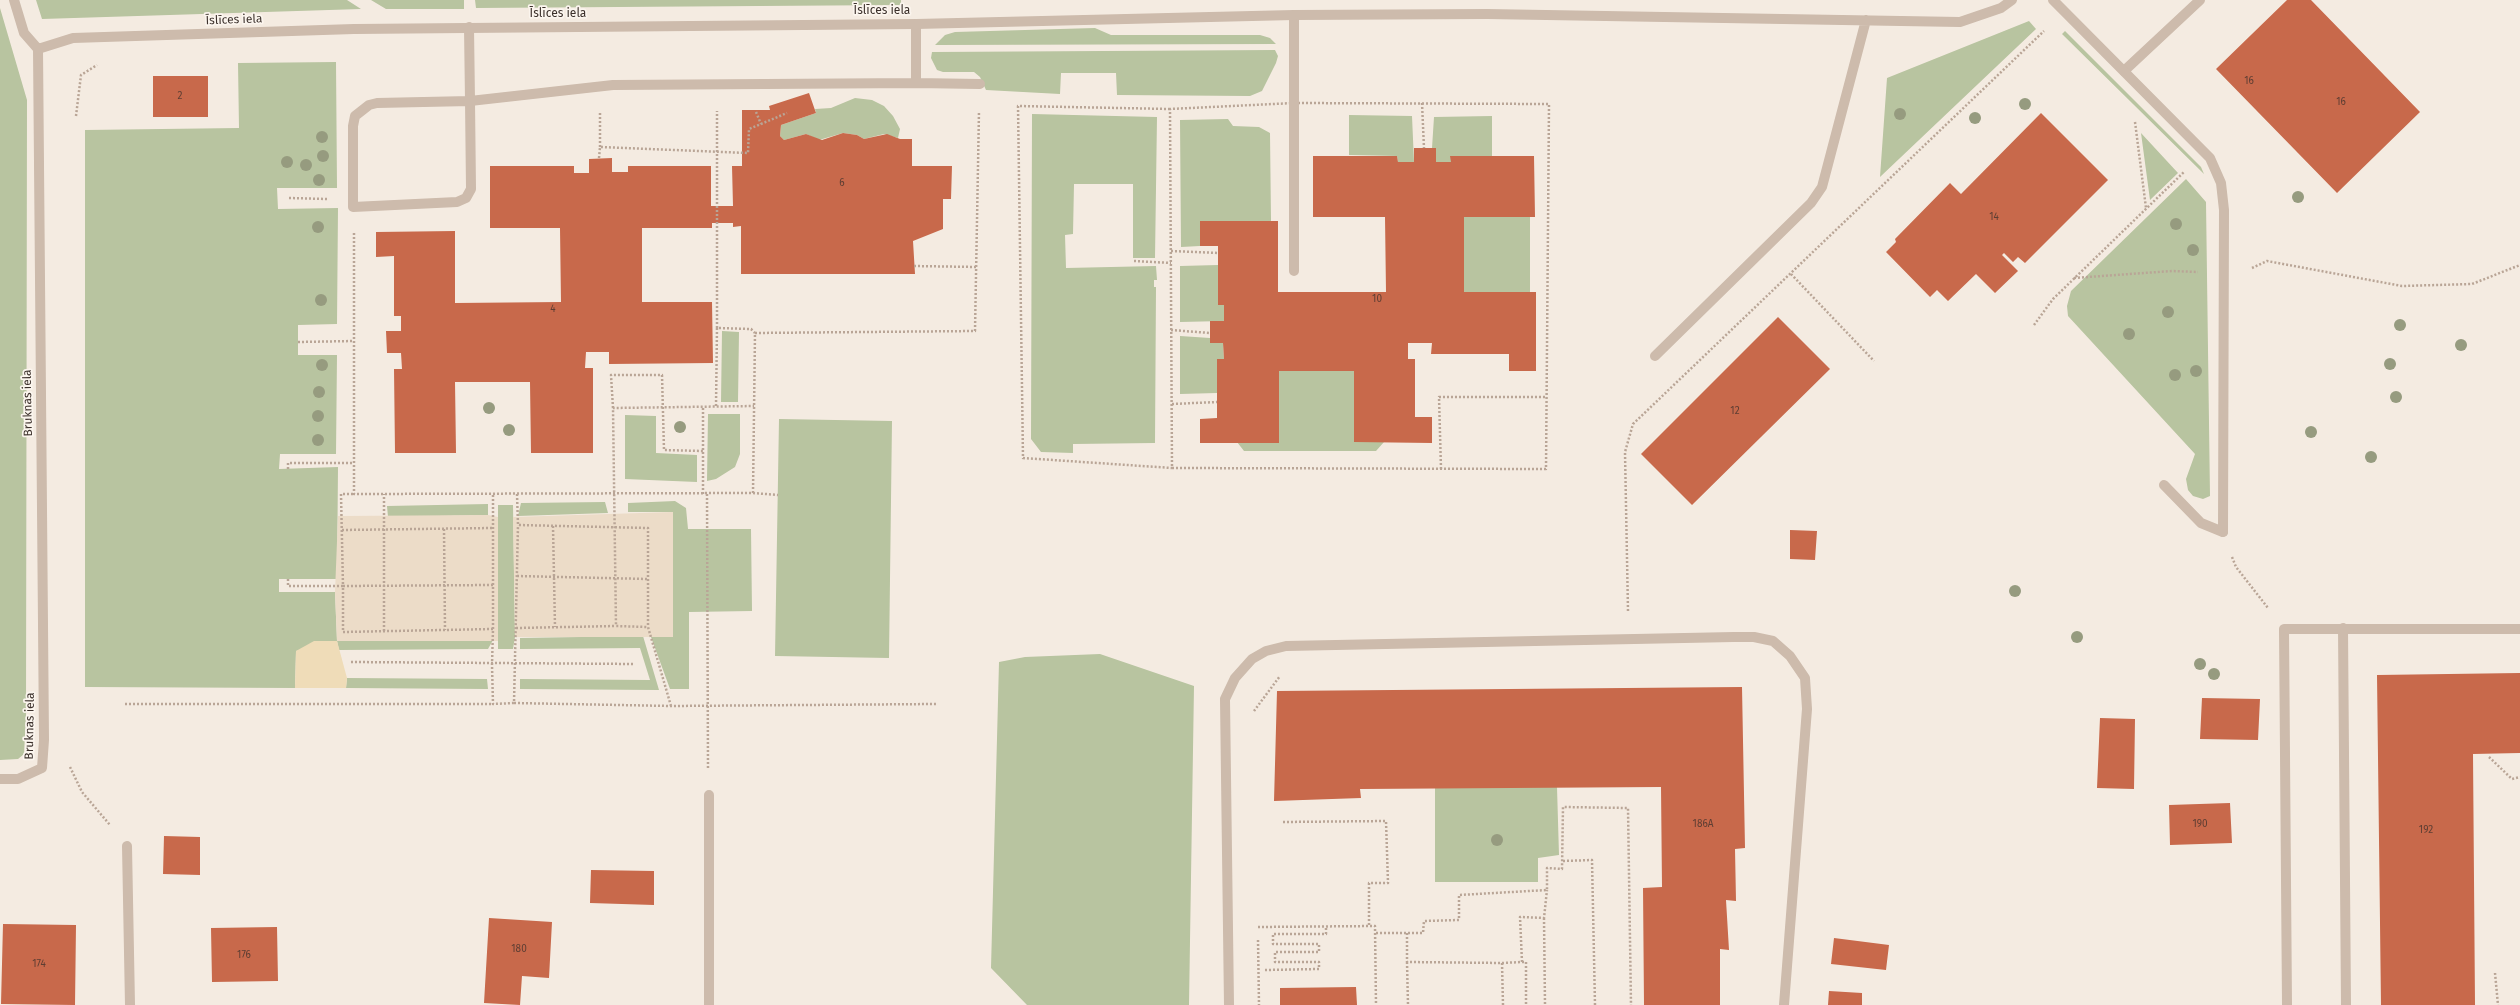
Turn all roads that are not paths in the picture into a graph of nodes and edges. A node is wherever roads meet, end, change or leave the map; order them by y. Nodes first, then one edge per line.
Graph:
1 (14, 0) edge
2 (2012, 0) edge
3 (2054, 0) edge
4 (2200, 0) edge
5 (1294, 15) junction
6 (1866, 20) junction
7 (916, 24) junction
8 (469, 27) junction
9 (38, 49) junction
10 (2124, 71) junction
11 (916, 83) junction
12 (980, 84) road end
13 (470, 101) junction
14 (1294, 271) dead end
15 (1655, 356) dead end
16 (2164, 485) dead end
17 (2343, 628) junction
18 (2520, 629) edge
19 (0, 779) edge
20 (709, 795) road end
21 (127, 846) road end
22 (130, 1005) edge
23 (709, 1005) edge
24 (1230, 1005) edge
25 (1784, 1005) edge
26 (2287, 1005) edge
27 (2346, 1005) edge

1 - 9 street
2 - 6 street, Īslīces iela
3 - 10 street
4 - 10 street
5 - 6 street, Īslīces iela
5 - 7 street, Īslīces iela
5 - 14 street
6 - 15 street
7 - 8 street, Īslīces iela
7 - 11 street
8 - 9 street, Īslīces iela
8 - 13 street
9 - 19 street, Bruknas iela
10 - 16 street
11 - 12 street
11 - 13 street
13 - 13 street
17 - 18 street
17 - 26 street
17 - 27 street
20 - 23 street
21 - 22 street
24 - 25 street

